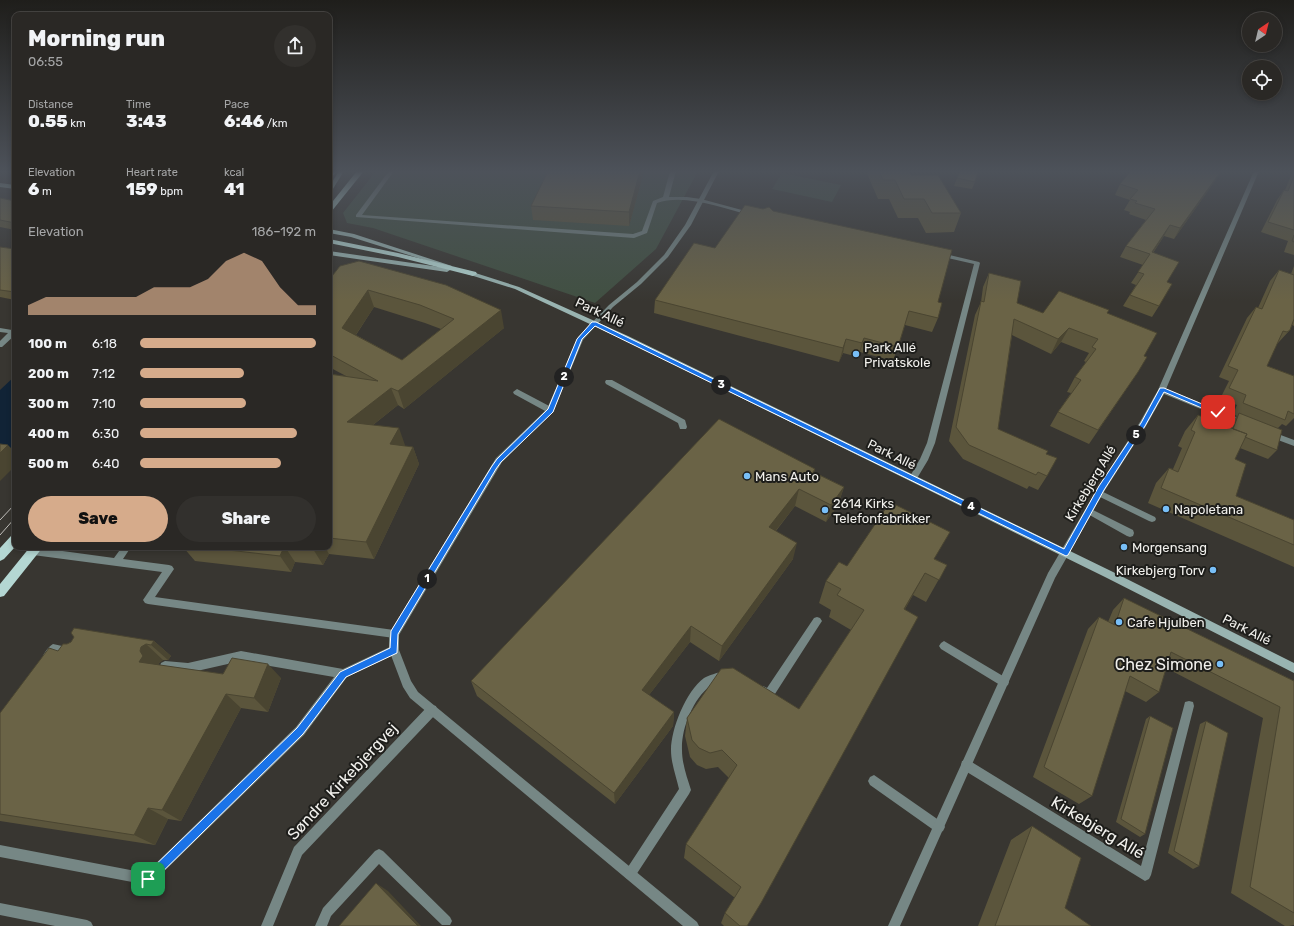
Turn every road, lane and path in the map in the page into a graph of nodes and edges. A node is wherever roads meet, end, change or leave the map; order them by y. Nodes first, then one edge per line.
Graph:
1 (359, 214) edge
2 (651, 214) edge
3 (694, 214) edge
4 (1238, 214) edge
5 (332, 232) edge
6 (332, 242) edge
7 (332, 253) edge
8 (932, 253) edge
9 (473, 274) junction
10 (594, 323) junction
11 (0, 330) edge
12 (12, 332) edge
13 (12, 334) edge
14 (0, 345) edge
15 (609, 382) dead end
16 (1162, 390) junction
17 (517, 392) dead end
18 (550, 410) junction
19 (1251, 426) edge
20 (683, 427) dead end
21 (1265, 432) edge
22 (1294, 443) edge
23 (913, 478) junction
24 (1099, 493) junction
25 (1089, 511) junction
26 (1152, 519) dead end
27 (1130, 532) dead end
28 (12, 542) edge
29 (34, 550) edge
30 (41, 550) edge
31 (125, 550) edge
32 (1066, 553) junction
33 (0, 556) edge
34 (116, 562) junction
35 (0, 592) edge
36 (817, 621) dead end
37 (394, 634) junction
38 (944, 646) dead end
39 (394, 650) junction
40 (80, 652) edge
41 (164, 666) edge
42 (40, 668) edge
43 (1294, 668) edge
44 (343, 674) junction
45 (733, 678) edge
46 (1004, 682) junction
47 (751, 684) edge
48 (1189, 706) dead end
49 (432, 710) junction
50 (966, 765) junction
51 (874, 781) dead end
52 (939, 827) junction
53 (0, 851) edge
54 (630, 874) junction
55 (0, 909) edge
56 (446, 921) dead end
57 (87, 926) edge
58 (267, 926) edge
59 (321, 926) edge
60 (693, 926) edge
61 (894, 926) edge

1 - 2 street
3 - 10 street
4 - 16 street, Kirkebjerg Allé
5 - 9 street, Park Allé
6 - 9 main road
7 - 9 street, Park Allé
8 - 23 street
9 - 10 street, Park Allé
10 - 18 street
10 - 23 street, Park Allé
11 - 12 street
13 - 14 street
15 - 20 street
16 - 19 street
16 - 24 street, Kirkebjerg Allé
17 - 18 street
18 - 37 street
21 - 22 street
23 - 32 street, Park Allé
24 - 25 street, Kirkebjerg Allé
24 - 26 street
25 - 27 street
25 - 32 street, Kirkebjerg Allé
28 - 33 main road
29 - 35 main road
30 - 34 street
31 - 34 street
32 - 43 street, Park Allé
32 - 46 street, Kirkebjerg Allé
34 - 37 street
36 - 47 street
37 - 39 street
38 - 46 street
39 - 44 street
39 - 49 street
40 - 42 street
41 - 44 street
44 - 53 street
45 - 54 street
46 - 50 street, Kirkebjerg Allé
48 - 50 street, Kirkebjerg Allé
49 - 54 street
49 - 58 street, Søndre Kirkebjergvej
50 - 52 street, Kirkebjerg Allé
51 - 52 street
52 - 61 street, Kirkebjerg Allé
54 - 60 street
55 - 57 street
56 - 59 street

